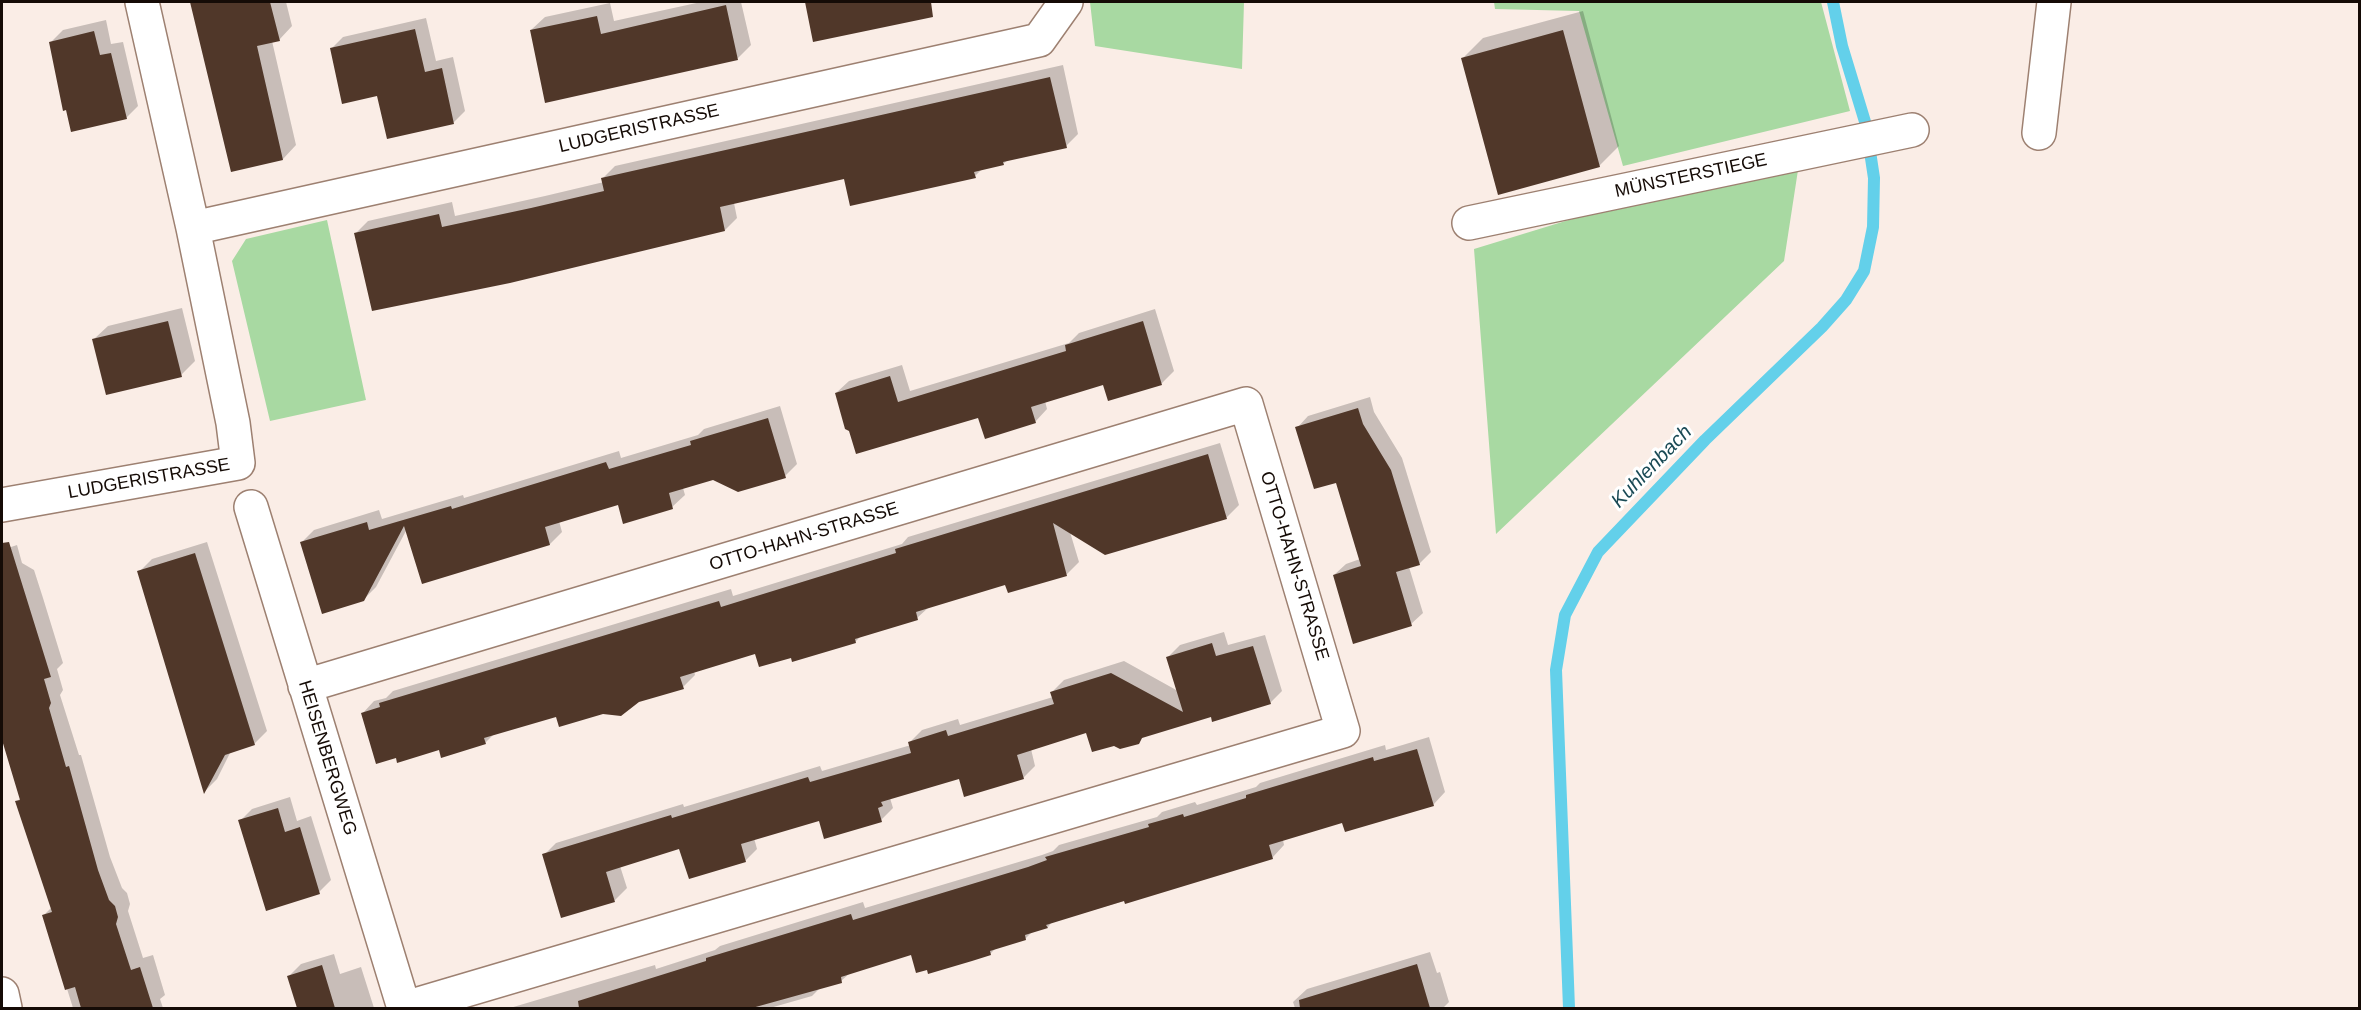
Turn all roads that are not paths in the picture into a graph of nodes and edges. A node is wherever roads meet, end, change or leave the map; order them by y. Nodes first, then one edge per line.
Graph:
1 (142, 2) edge
2 (1066, 2) edge
3 (2054, 2) edge
4 (1904, 131) dead end
5 (2039, 133) dead end
6 (1469, 223) dead end
7 (193, 228) junction
8 (2, 505) edge
9 (251, 507) dead end
10 (305, 686) junction
11 (2, 994) edge
12 (5, 1008) edge
13 (404, 1008) edge

1 - 7 street, LUDGERISTRASSE
2 - 7 street, LUDGERISTRASSE
3 - 5 street
4 - 6 street, MÜNSTERSTIEGE
7 - 8 street, LUDGERISTRASSE
9 - 10 street, HEISENBERGWEG
10 - 13 street, HEISENBERGWEG
10 - 13 street, OTTO-HAHN-STRASSE
11 - 12 street

